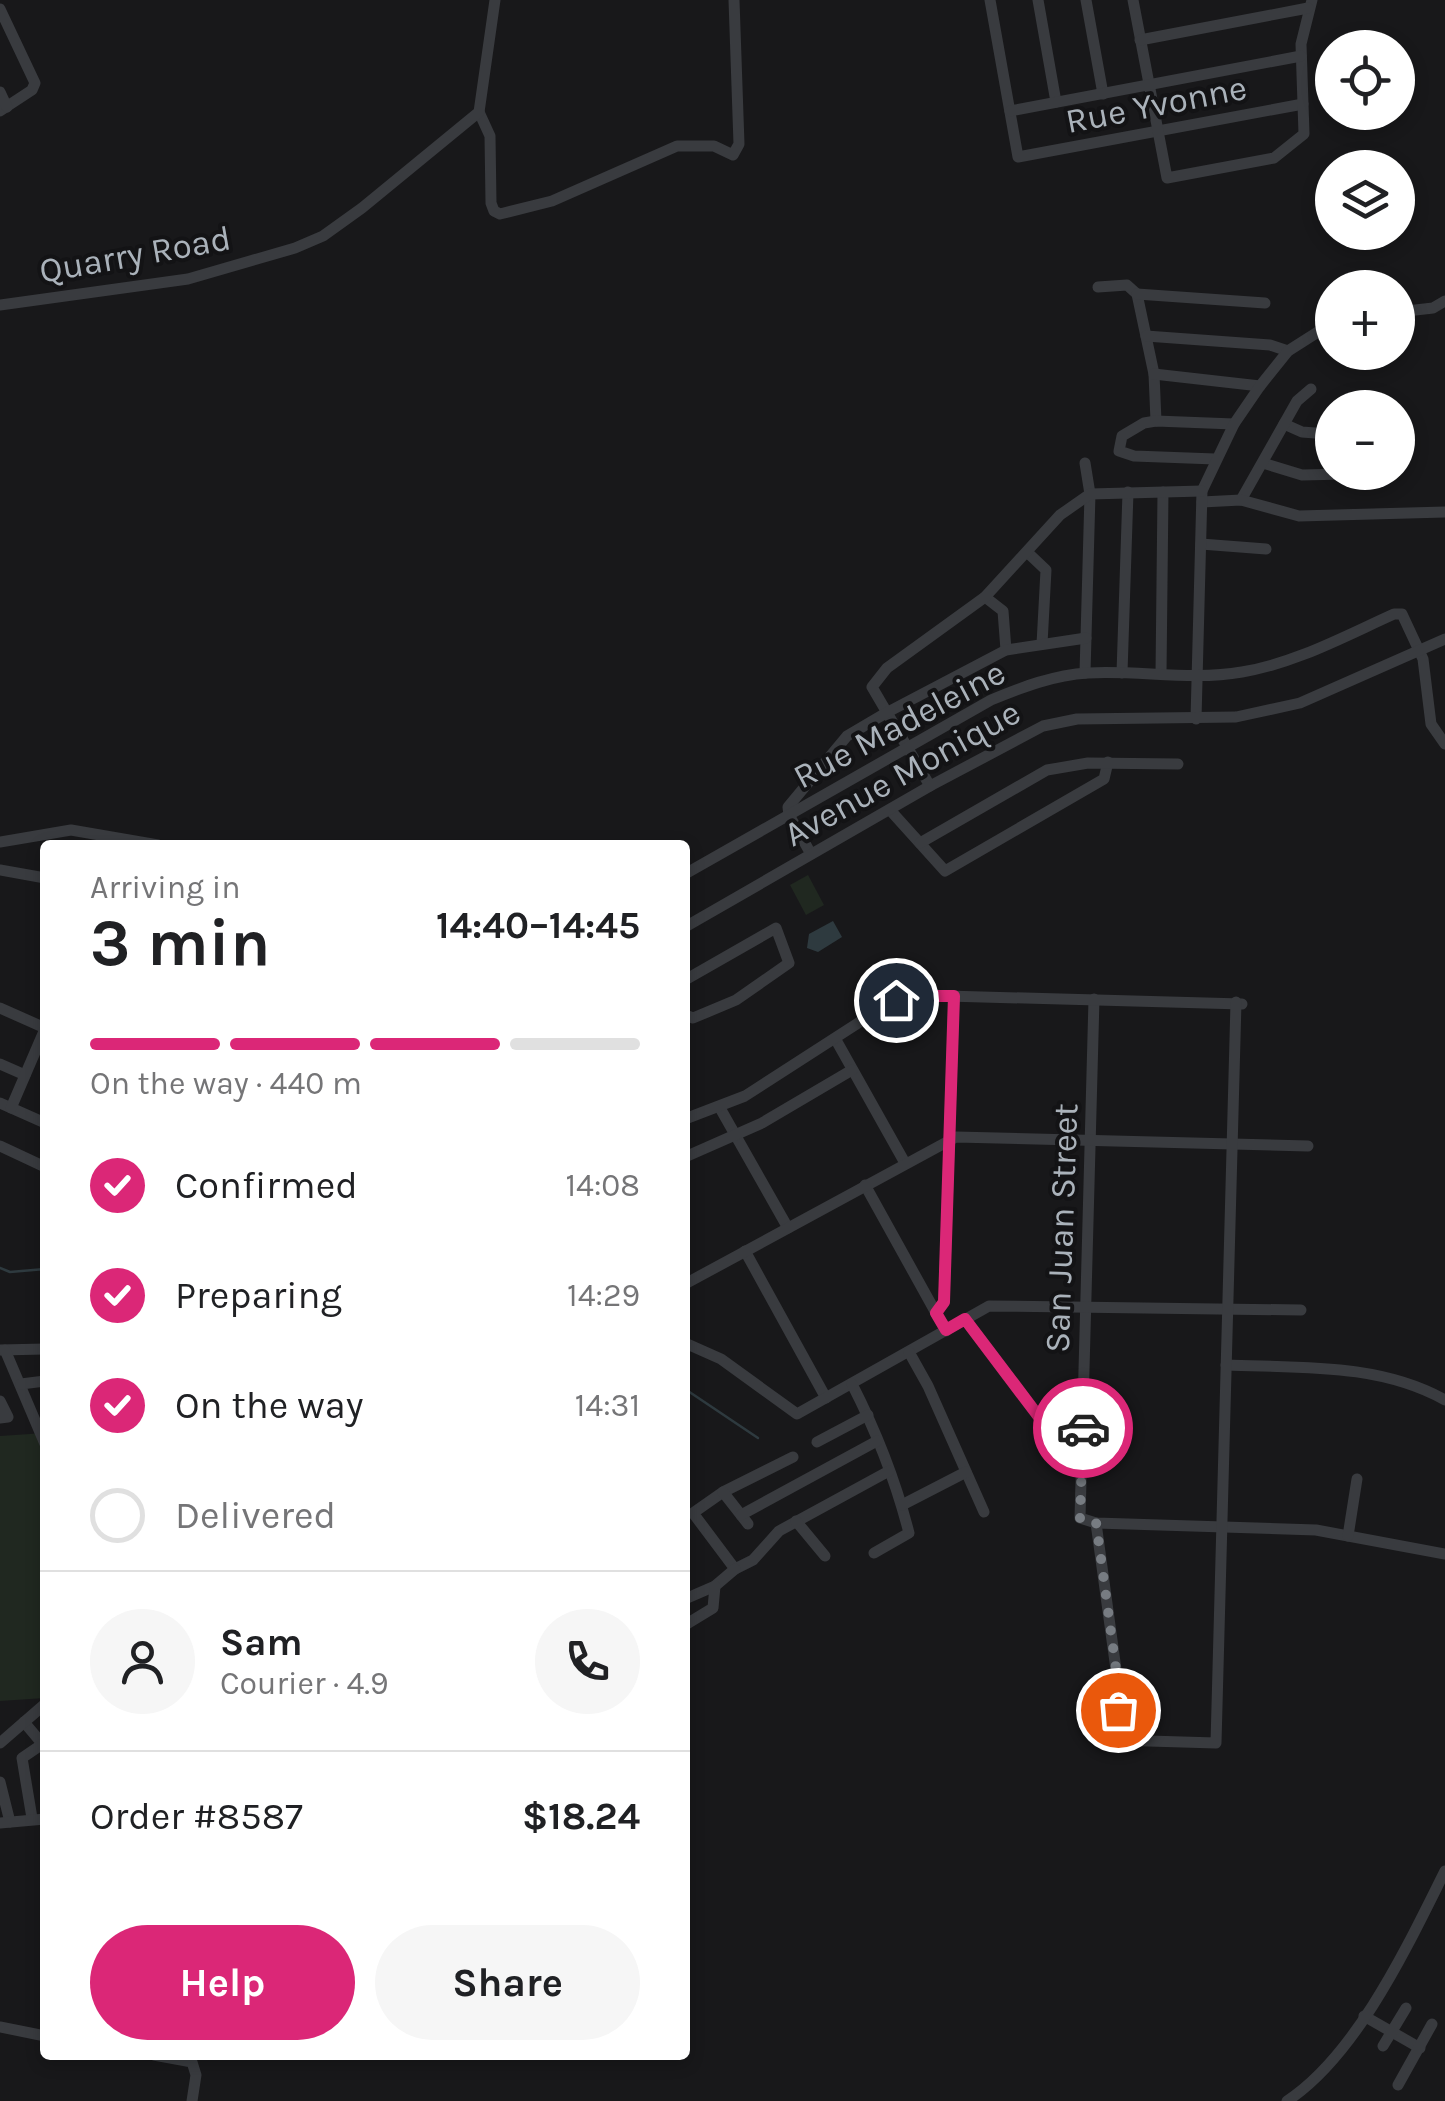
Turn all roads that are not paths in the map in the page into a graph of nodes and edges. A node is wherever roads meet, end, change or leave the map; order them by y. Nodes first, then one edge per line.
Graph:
1 (495, 0) edge
2 (734, 0) edge
3 (990, 0) edge
4 (1038, 0) edge
5 (1086, 0) edge
6 (1132, 0) edge
7 (1307, 3) edge
8 (0, 9) edge
9 (1140, 40) junction
10 (1301, 56) junction
11 (1148, 85) junction
12 (0, 92) edge
13 (1102, 94) junction
14 (1056, 102) junction
15 (1303, 104) junction
16 (4, 109) edge
17 (1010, 110) junction
18 (478, 112) junction
19 (1158, 132) junction
20 (1098, 287) dead end
21 (1137, 294) junction
22 (1445, 301) edge
23 (1265, 303) dead end
24 (0, 305) edge
25 (1415, 310) edge
26 (1315, 334) edge
27 (1146, 336) junction
28 (1288, 351) junction
29 (1154, 374) junction
30 (1260, 386) junction
31 (1311, 389) dead end
32 (1156, 421) junction
33 (1234, 424) junction
34 (1284, 424) junction
35 (1315, 433) edge
36 (1216, 459) junction
37 (1085, 463) dead end
38 (1262, 463) junction
39 (1315, 475) edge
40 (1128, 492) junction
41 (1163, 492) junction
42 (1090, 494) junction
43 (1202, 497) junction
44 (1241, 500) junction
45 (1445, 512) edge
46 (1201, 544) junction
47 (1266, 549) dead end
48 (1027, 552) junction
49 (985, 597) junction
50 (1086, 638) junction
51 (1445, 638) edge
52 (1042, 644) junction
53 (1006, 650) junction
54 (1419, 650) junction
55 (1085, 673) junction
56 (1122, 673) junction
57 (1161, 674) junction
58 (1197, 675) junction
59 (1445, 690) edge
60 (1428, 698) junction
61 (886, 713) junction
62 (1196, 719) junction
63 (1443, 740) edge
64 (908, 749) junction
65 (1108, 762) junction
66 (1178, 764) dead end
67 (930, 786) junction
68 (890, 810) junction
69 (788, 815) junction
70 (129, 840) edge
71 (0, 842) edge
72 (920, 844) junction
73 (811, 854) junction
74 (0, 870) edge
75 (690, 871) edge
76 (40, 877) edge
77 (690, 924) edge
78 (690, 977) edge
79 (954, 996) junction
80 (1094, 999) junction
81 (0, 1008) edge
82 (690, 1017) edge
83 (40, 1026) edge
84 (40, 1040) edge
85 (836, 1040) junction
86 (0, 1064) edge
87 (852, 1070) junction
88 (25, 1075) junction
89 (3, 1104) edge
90 (720, 1108) junction
91 (690, 1117) edge
92 (40, 1121) edge
93 (736, 1135) junction
94 (950, 1138) junction
95 (1091, 1140) junction
96 (1232, 1144) junction
97 (0, 1146) edge
98 (1308, 1146) dead end
99 (690, 1155) edge
100 (904, 1164) junction
101 (40, 1165) edge
102 (865, 1185) junction
103 (788, 1228) junction
104 (744, 1251) junction
105 (690, 1281) edge
106 (1087, 1306) junction
107 (1228, 1308) junction
108 (1301, 1310) dead end
109 (936, 1313) junction
110 (965, 1319) junction
111 (946, 1330) junction
112 (690, 1345) edge
113 (3, 1350) edge
114 (40, 1350) edge
115 (908, 1352) junction
116 (1226, 1365) junction
117 (40, 1382) edge
118 (21, 1384) junction
119 (852, 1384) junction
120 (826, 1398) junction
121 (1445, 1400) edge
122 (0, 1401) edge
123 (868, 1415) junction
124 (39, 1416) edge
125 (4, 1418) edge
126 (1083, 1418) junction
127 (878, 1440) junction
128 (817, 1442) dead end
129 (793, 1457) dead end
130 (889, 1471) junction
131 (966, 1472) junction
132 (1357, 1480) dead end
133 (723, 1492) junction
134 (902, 1506) junction
135 (984, 1512) dead end
136 (796, 1521) junction
137 (1096, 1522) junction
138 (1222, 1527) junction
139 (1348, 1536) junction
140 (874, 1552) dead end
141 (1445, 1554) edge
142 (825, 1556) dead end
143 (735, 1569) junction
144 (715, 1586) junction
145 (690, 1597) edge
146 (690, 1621) edge
147 (40, 1709) edge
148 (24, 1722) junction
149 (40, 1740) edge
150 (0, 1743) edge
151 (40, 1748) edge
152 (0, 1782) edge
153 (38, 1818) edge
154 (5, 1823) edge
155 (1445, 1871) edge
156 (1406, 2008) dead end
157 (1364, 2016) junction
158 (1432, 2024) dead end
159 (0, 2027) edge
160 (1393, 2032) junction
161 (40, 2035) edge
162 (1383, 2046) dead end
163 (1420, 2048) junction
164 (181, 2060) edge
165 (1398, 2085) dead end
166 (192, 2101) edge
167 (1287, 2101) edge

1 - 18 street
2 - 18 street
3 - 17 street
4 - 14 street
5 - 13 street
6 - 9 street
7 - 9 street
7 - 10 street
8 - 16 street
9 - 11 street
10 - 11 street
10 - 15 street
11 - 13 street
11 - 19 street
12 - 16 street
13 - 14 street
14 - 17 street
15 - 19 street, Rue Yvonne
15 - 19 street
17 - 19 street, Rue Yvonne
18 - 24 street, Quarry Road
20 - 21 street
21 - 23 street
21 - 27 street
22 - 25 street
26 - 28 street
27 - 28 street
27 - 29 street
28 - 30 street
29 - 30 street
29 - 32 street
30 - 33 street
31 - 34 street
32 - 33 street
32 - 36 street
33 - 36 street
34 - 35 street
34 - 38 street
36 - 43 street
37 - 42 street
38 - 39 street
38 - 44 street
40 - 41 street
40 - 42 street
40 - 56 street
41 - 43 street
41 - 57 street
42 - 48 street
42 - 50 street
43 - 44 street
43 - 46 street
44 - 45 street
46 - 47 street
46 - 58 street
48 - 49 street
48 - 52 street
49 - 53 street
49 - 61 street
50 - 52 street
50 - 55 street
51 - 54 street, Avenue Monique
52 - 53 street
53 - 61 street
54 - 58 street, Rue Madeleine
54 - 60 street
54 - 62 street, Avenue Monique
55 - 56 street, Rue Madeleine
55 - 64 street, Rue Madeleine
56 - 57 street, Rue Madeleine
57 - 58 street, Rue Madeleine
58 - 62 street
59 - 60 street
60 - 63 street
61 - 64 street
61 - 69 street
62 - 67 street, Avenue Monique
64 - 67 street
64 - 69 street, Rue Madeleine
65 - 66 street
65 - 72 street
65 - 72 street
67 - 68 street, Avenue Monique
68 - 72 street
68 - 73 street, Avenue Monique
69 - 73 street
69 - 75 street, Rue Madeleine
70 - 71 street
73 - 77 street, Avenue Monique
74 - 76 street
78 - 82 street
79 - 80 street
79 - 85 street
79 - 94 street
80 - 95 street, San Juan Street
80 - 96 street
81 - 83 street
84 - 88 street
85 - 87 street
85 - 90 street
86 - 88 street
87 - 93 street
87 - 100 street
88 - 89 street
89 - 92 street
90 - 91 street
90 - 93 street
93 - 99 street
93 - 103 street
94 - 95 street
94 - 100 street
94 - 109 street
95 - 96 street
95 - 106 street, San Juan Street
96 - 98 street
96 - 107 street
97 - 101 street
100 - 102 street
102 - 103 street
102 - 109 street
103 - 104 street
104 - 105 street
104 - 120 street
106 - 107 street
106 - 110 street
106 - 126 street, San Juan Street
107 - 108 street
107 - 116 street
109 - 111 street
110 - 111 street
110 - 126 street
111 - 115 street
112 - 120 street
113 - 114 street
113 - 118 street
115 - 119 street
115 - 131 street
116 - 121 street
116 - 138 street
117 - 118 street
118 - 124 street
119 - 120 street
119 - 123 street
122 - 125 street
123 - 127 street
123 - 128 street
126 - 137 street, San Juan Street
127 - 130 street
127 - 133 street
129 - 133 street
130 - 134 street
130 - 136 street
131 - 134 street
131 - 135 street
132 - 139 street
133 - 143 street
134 - 140 street
136 - 142 street
136 - 143 street
137 - 138 street
137 - 138 street
138 - 139 street
139 - 141 street
143 - 144 street
144 - 145 street
144 - 146 street
147 - 148 street
148 - 149 street
148 - 150 street
151 - 153 street
152 - 154 street
153 - 154 street
155 - 157 street
156 - 160 street
157 - 160 street
157 - 167 street
158 - 163 street
159 - 161 street
160 - 162 street
160 - 163 street
163 - 165 street
164 - 166 street

